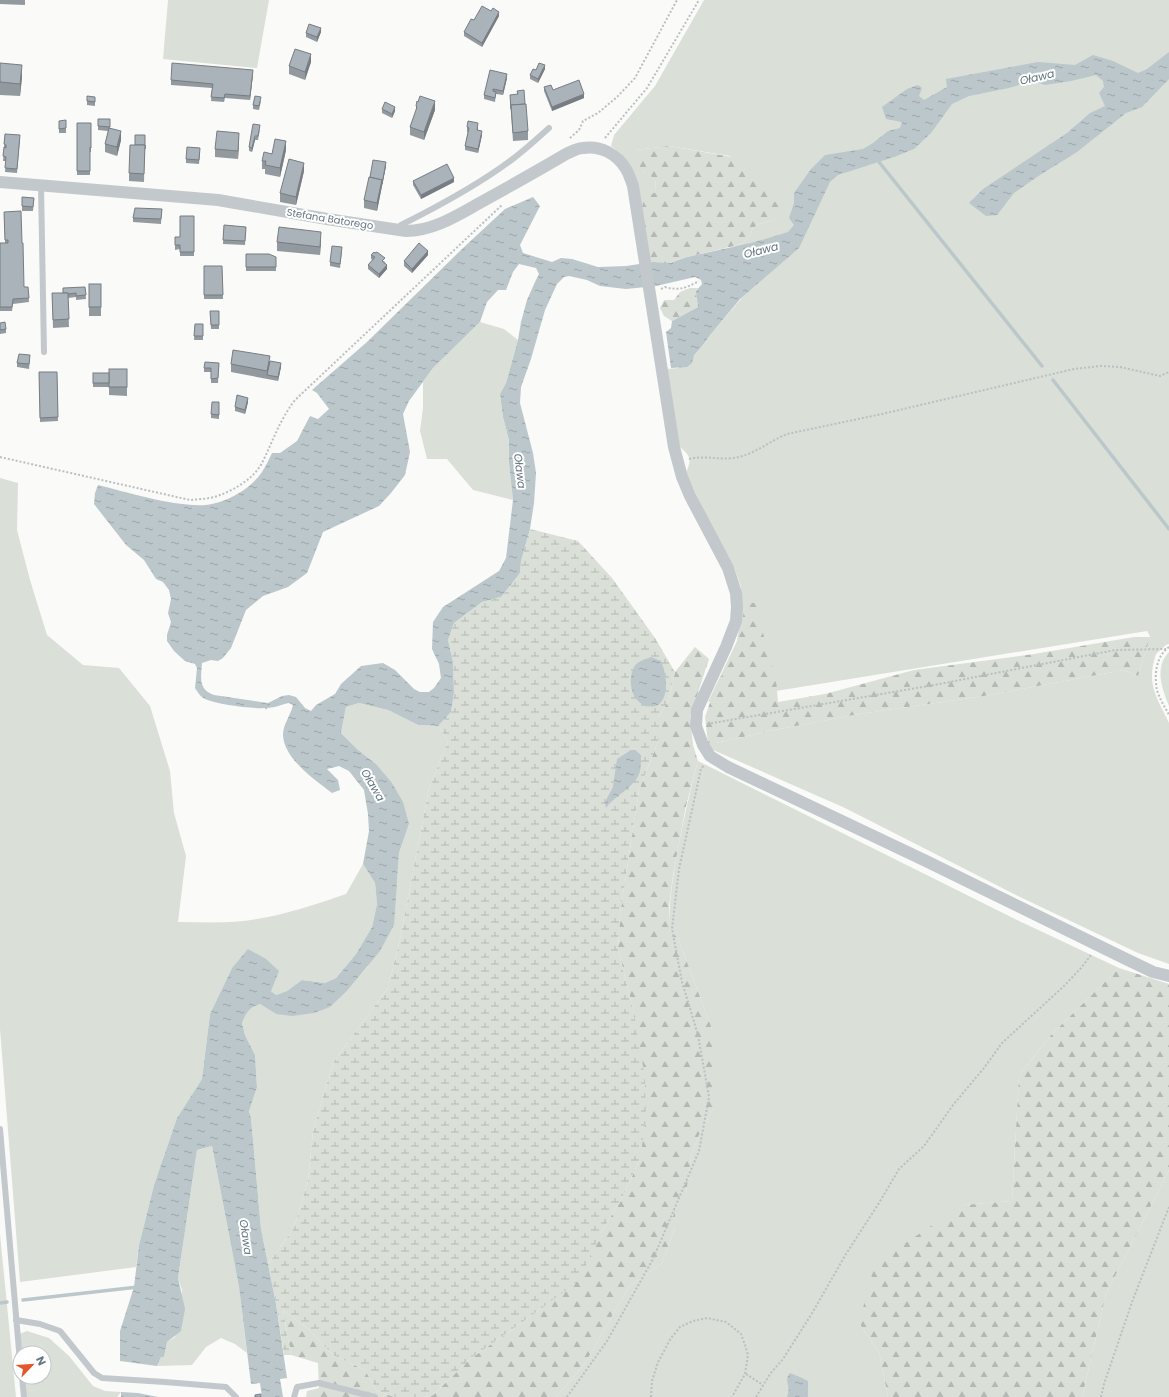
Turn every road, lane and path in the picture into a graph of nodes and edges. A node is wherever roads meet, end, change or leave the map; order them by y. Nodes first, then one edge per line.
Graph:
1 (677, 0) edge
2 (699, 0) edge
3 (549, 128) dead end
4 (568, 139) dead end
5 (600, 148) junction
6 (0, 182) edge
7 (41, 185) junction
8 (503, 205) dead end
9 (397, 229) junction
10 (699, 281) dead end
11 (649, 292) junction
12 (44, 352) dead end
13 (1169, 372) edge
14 (0, 457) edge
15 (690, 458) dead end
16 (1169, 647) edge
17 (1166, 649) junction
18 (267, 702) dead end
19 (266, 709) dead end
20 (1169, 715) edge
21 (696, 726) junction
22 (710, 756) junction
23 (1097, 945) junction
24 (1169, 976) edge
25 (0, 1129) edge
26 (1169, 1207) edge
27 (16, 1320) junction
28 (18, 1345) edge
29 (746, 1374) junction
30 (23, 1385) edge
31 (763, 1385) junction
32 (24, 1397) edge
33 (236, 1397) edge
34 (294, 1397) edge
35 (375, 1397) edge
36 (567, 1397) edge
37 (651, 1397) edge
38 (732, 1397) edge
39 (756, 1397) edge
40 (1101, 1397) edge

1 - 4 path
2 - 5 path
3 - 9 lane
5 - 9 street, Stefana Batorego
5 - 11 street
6 - 7 street, Stefana Batorego
7 - 9 street, Stefana Batorego
7 - 12 lane
8 - 14 path
10 - 11 path
11 - 21 street
13 - 15 path
16 - 17 path
17 - 20 path
17 - 21 path
18 - 19 path
21 - 22 street
22 - 23 street
22 - 36 path
23 - 24 street
23 - 31 path
25 - 27 lane
26 - 40 path
27 - 28 lane
27 - 33 lane
29 - 31 path
29 - 37 path
29 - 38 path
30 - 32 lane
31 - 39 path
34 - 35 lane

